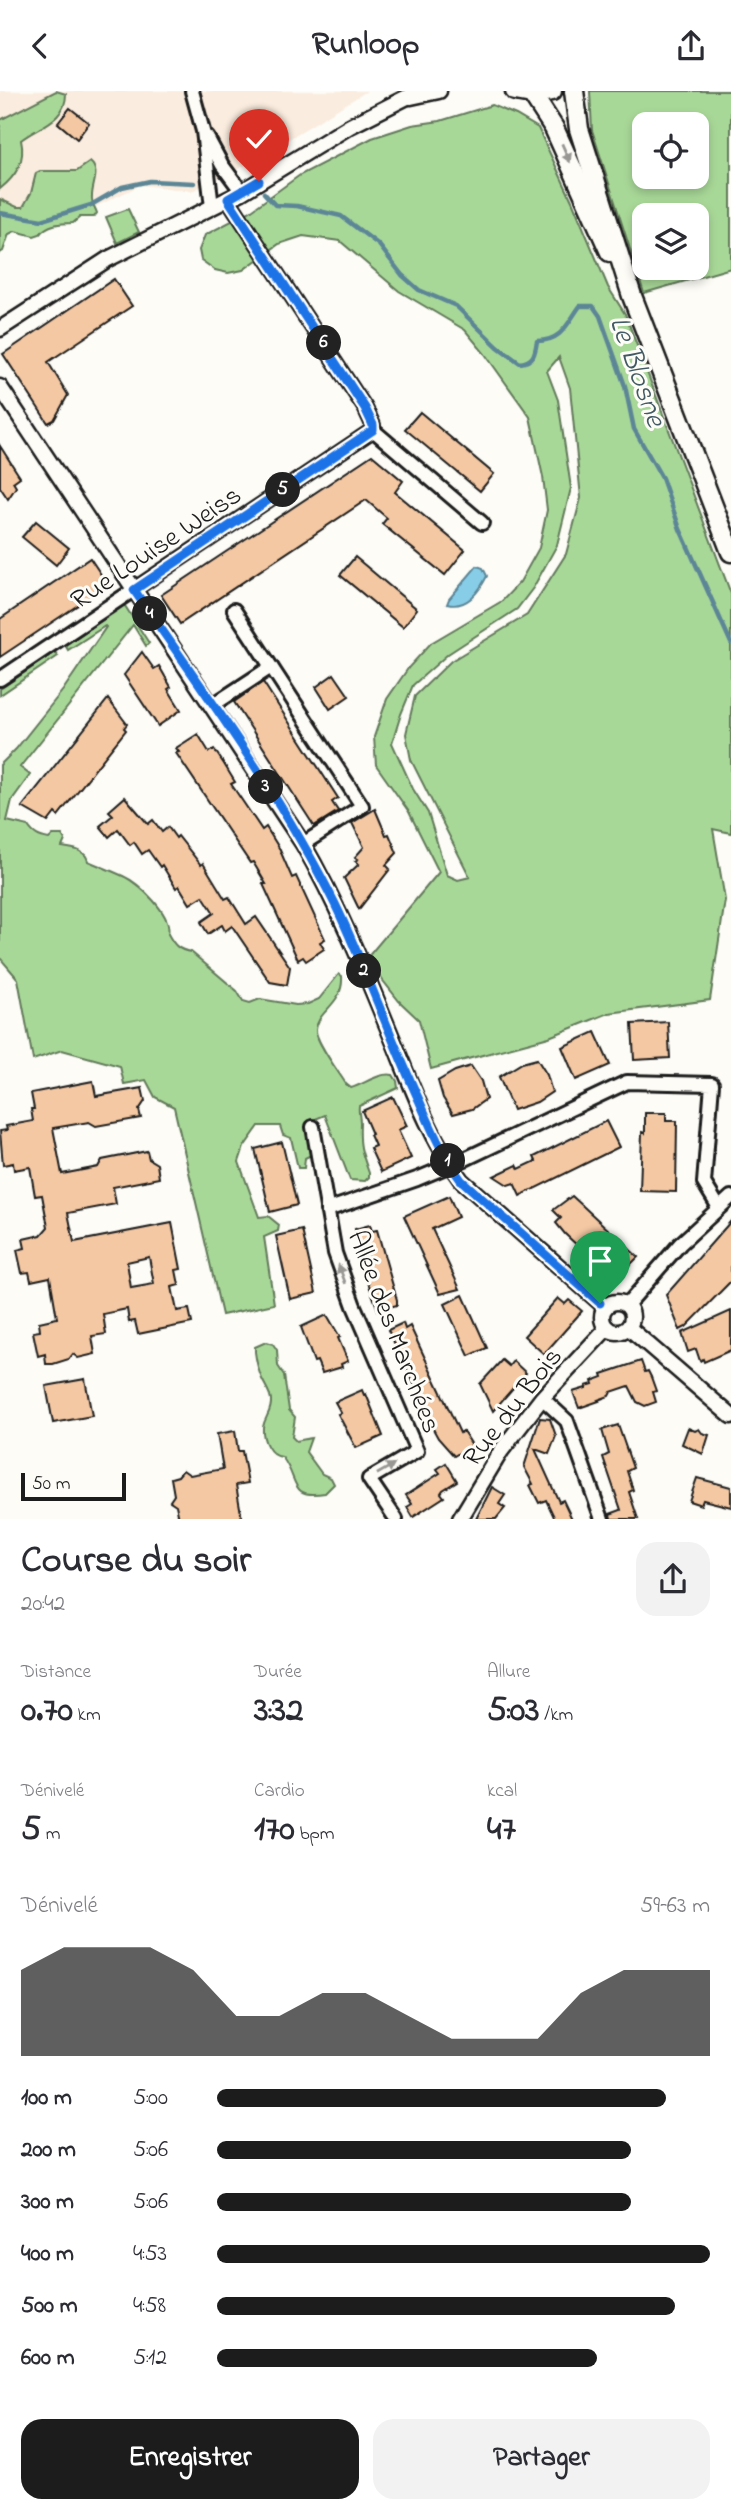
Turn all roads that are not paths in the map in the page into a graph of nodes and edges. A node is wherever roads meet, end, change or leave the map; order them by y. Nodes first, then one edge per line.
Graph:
1 (192, 91) edge
2 (439, 91) edge
3 (552, 91) edge
4 (574, 91) edge
5 (524, 93) edge
6 (414, 94) edge
7 (203, 131) junction
8 (242, 192) junction
9 (228, 199) junction
10 (212, 207) junction
11 (632, 296) junction
12 (0, 329) edge
13 (0, 387) edge
14 (373, 430) junction
15 (482, 523) dead end
16 (731, 552) edge
17 (134, 590) junction
18 (234, 610) dead end
19 (271, 667) junction
20 (0, 679) edge
21 (213, 705) junction
22 (303, 844) junction
23 (313, 1127) dead end
24 (450, 1165) junction
25 (731, 1197) edge
26 (718, 1206) junction
27 (327, 1210) junction
28 (627, 1305) junction
29 (605, 1307) junction
30 (607, 1328) junction
31 (629, 1328) junction
32 (542, 1398) junction
33 (731, 1416) edge
34 (396, 1519) edge
35 (460, 1519) edge
36 (602, 1519) edge

1 - 7 street
2 - 6 street
3 - 5 main road
4 - 11 main road
5 -> 11 main road
6 - 8 street
7 - 8 street
7 - 10 street
8 - 9 street
9 - 10 street
9 - 14 street
10 - 12 street
11 - 16 main road
13 - 17 street
14 - 15 street
14 - 17 street, Rue Louise Weiss
17 - 20 street, Rue Louise Weiss
17 - 21 street
18 - 19 street
19 - 21 street
19 - 22 street
21 - 22 street
22 - 24 street
23 - 27 street, Allée des Marchées
24 - 26 street
24 - 27 street
24 - 29 street
25 - 26 street
26 - 28 street
34 -> 27 street, Allée des Marchées
28 - 29 street
28 - 31 street
29 - 30 street
30 - 31 street
30 - 32 street, Rue du Bois
31 - 33 street
32 - 35 street, Rue du Bois
32 - 36 street

